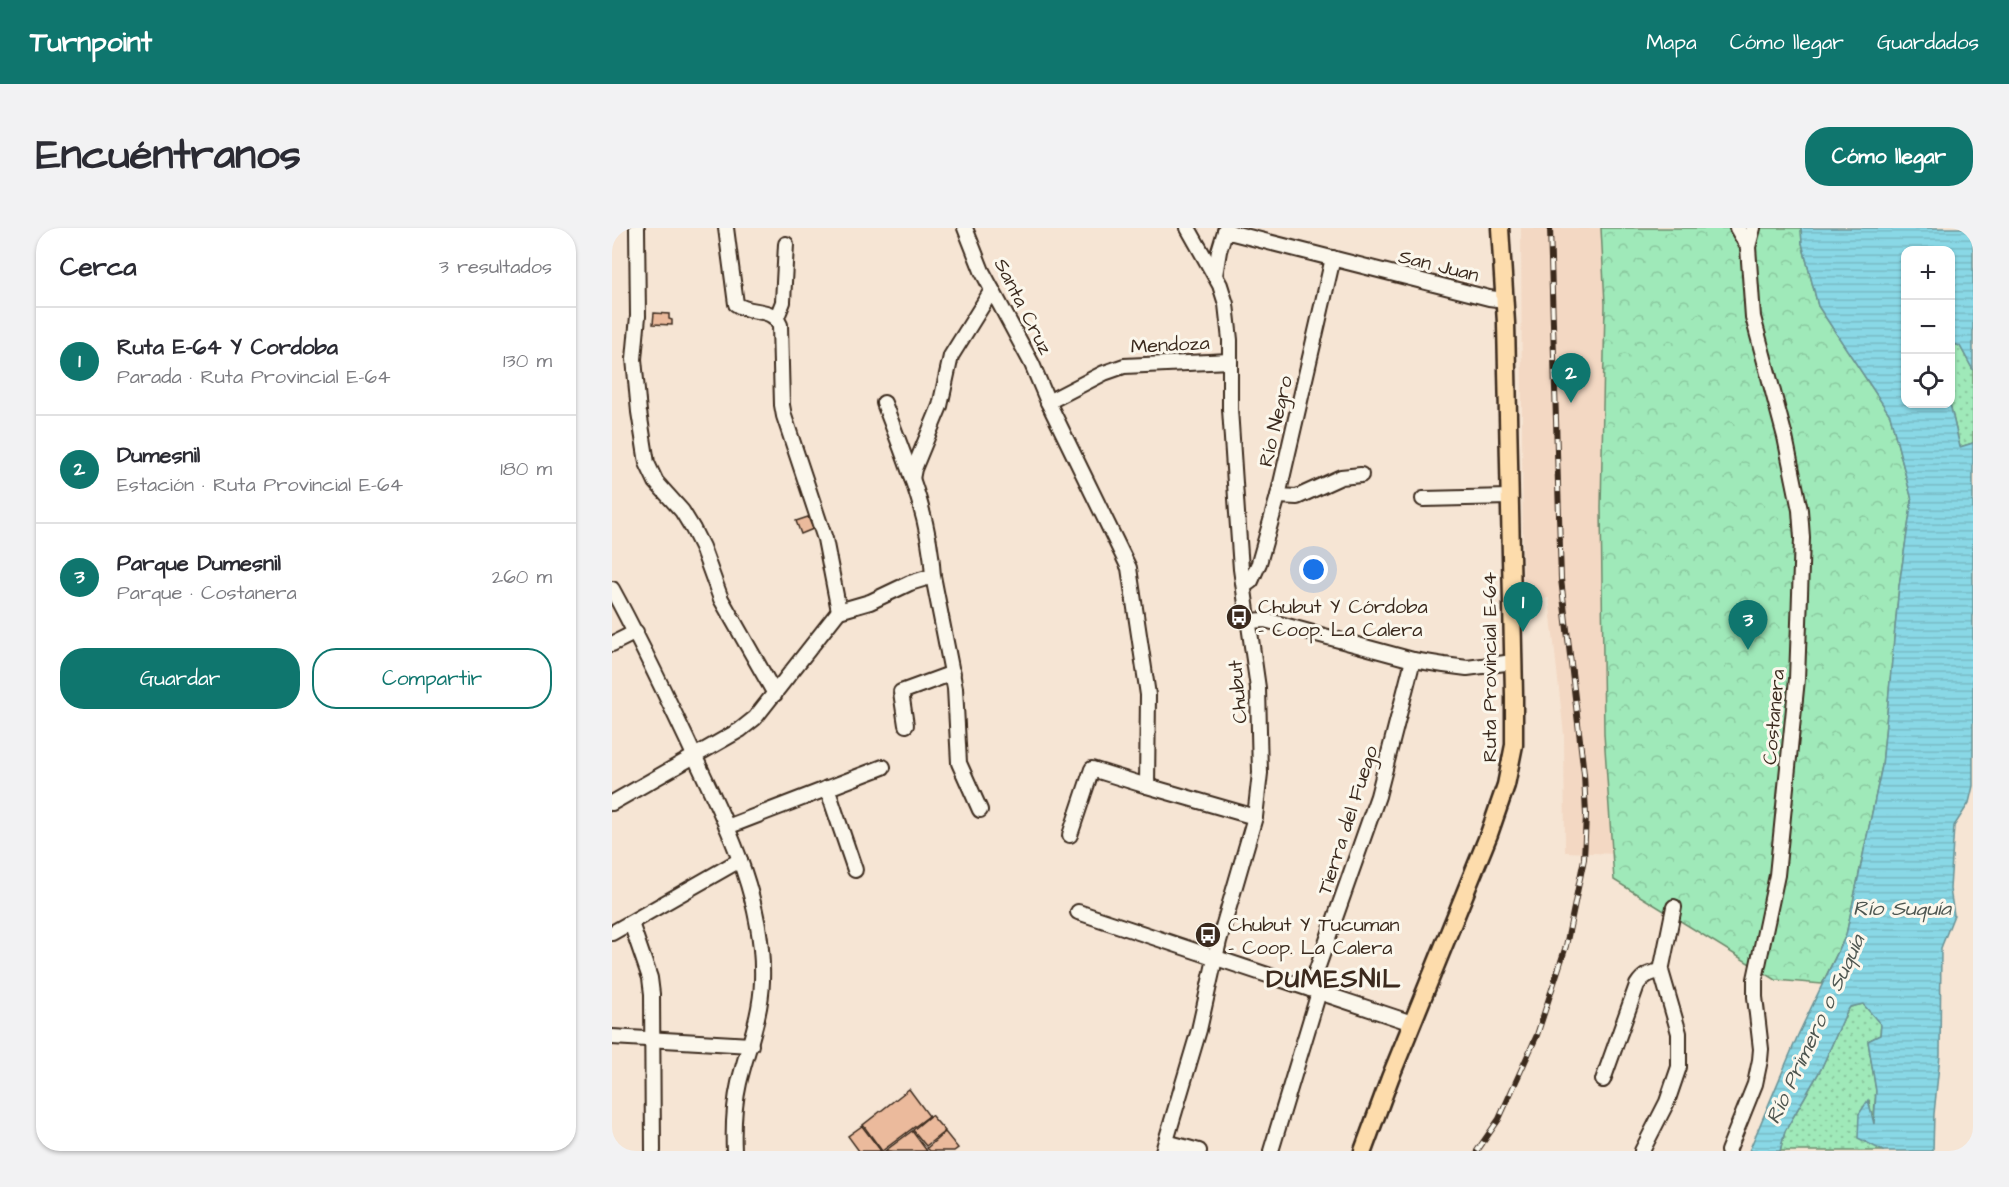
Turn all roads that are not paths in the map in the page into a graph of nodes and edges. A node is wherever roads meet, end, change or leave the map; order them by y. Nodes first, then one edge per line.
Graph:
1 (637, 228) edge
2 (726, 228) edge
3 (965, 228) edge
4 (1188, 228) edge
5 (1500, 228) edge
6 (1739, 228) edge
7 (1746, 228) edge
8 (1753, 228) edge
9 (1225, 229) edge
10 (786, 244) dead end
11 (1748, 247) junction
12 (1333, 258) junction
13 (1215, 275) junction
14 (992, 290) junction
15 (1505, 300) junction
16 (777, 317) junction
17 (1230, 361) junction
18 (1048, 402) junction
19 (884, 403) dead end
20 (1361, 475) dead end
21 (912, 479) junction
22 (1278, 496) junction
23 (1509, 497) junction
24 (1423, 499) dead end
25 (933, 576) junction
26 (1244, 586) junction
27 (612, 589) edge
28 (839, 611) junction
29 (1249, 621) junction
30 (636, 632) junction
31 (612, 644) edge
32 (1413, 660) junction
33 (1513, 662) junction
34 (953, 673) junction
35 (775, 694) junction
36 (906, 725) dead end
37 (694, 755) junction
38 (883, 767) dead end
39 (1147, 786) junction
40 (827, 788) junction
41 (612, 803) edge
42 (980, 810) dead end
43 (1255, 817) junction
44 (727, 828) junction
45 (1070, 835) dead end
46 (740, 860) junction
47 (855, 870) dead end
48 (1674, 907) dead end
49 (1078, 912) dead end
50 (632, 922) junction
51 (612, 933) edge
52 (1215, 959) junction
53 (1661, 971) junction
54 (1315, 991) junction
55 (1412, 1023) junction
56 (612, 1037) edge
57 (654, 1040) junction
58 (751, 1045) junction
59 (1603, 1080) dead end
60 (1165, 1146) edge
61 (654, 1151) edge
62 (734, 1151) edge
63 (1199, 1151) edge
64 (1271, 1151) edge
65 (1363, 1151) edge
66 (1642, 1151) edge
67 (1728, 1151) edge

1 - 35 street
2 - 16 street
3 - 14 street, Santa Cruz
4 - 13 street, Chubut
5 - 15 main road, Ruta Provincial E-64
6 - 7 street, Costanera
6 - 11 street, Costanera
8 - 11 street, Costanera
9 - 12 street, San Juan
9 - 13 street
10 - 16 street
11 - 67 street, Costanera
12 - 15 street, San Juan
12 - 22 street, Río Negro
13 - 17 street, Chubut
14 - 18 street, Santa Cruz
14 - 21 street
15 - 23 main road, Ruta Provincial E-64
16 - 28 street
17 - 18 street, Mendoza
17 - 26 street, Chubut
18 - 39 street, Santa Cruz
19 - 21 street
20 - 22 street
21 - 25 street
22 - 26 street, Río Negro
23 - 24 street
23 - 33 main road, Ruta Provincial E-64
25 - 28 street
25 - 34 street
26 - 29 street, Chubut
27 - 30 street
28 - 35 street
29 - 32 street
29 - 43 street, Chubut
30 - 31 street
30 - 37 street
32 - 33 street
32 - 54 street, Tierra del Fuego
33 - 55 main road, Ruta Provincial E-64
34 - 36 street
34 - 42 street
35 - 37 street
37 - 41 street
37 - 44 street
38 - 40 street
39 - 43 street
39 - 45 street
40 - 44 street
40 - 47 street
43 - 52 street, Chubut
44 - 46 street
46 - 50 street
46 - 58 street
48 - 53 street
49 - 52 street
50 - 51 street
50 - 57 street
52 - 54 street
52 - 60 street, Chubut
53 - 59 street
53 - 66 street
54 - 55 street
54 - 64 street, Tierra del Fuego
55 - 65 main road, Ruta Provincial E-64
56 - 57 street
57 - 58 street
57 - 61 street
58 - 62 street
60 - 63 street

